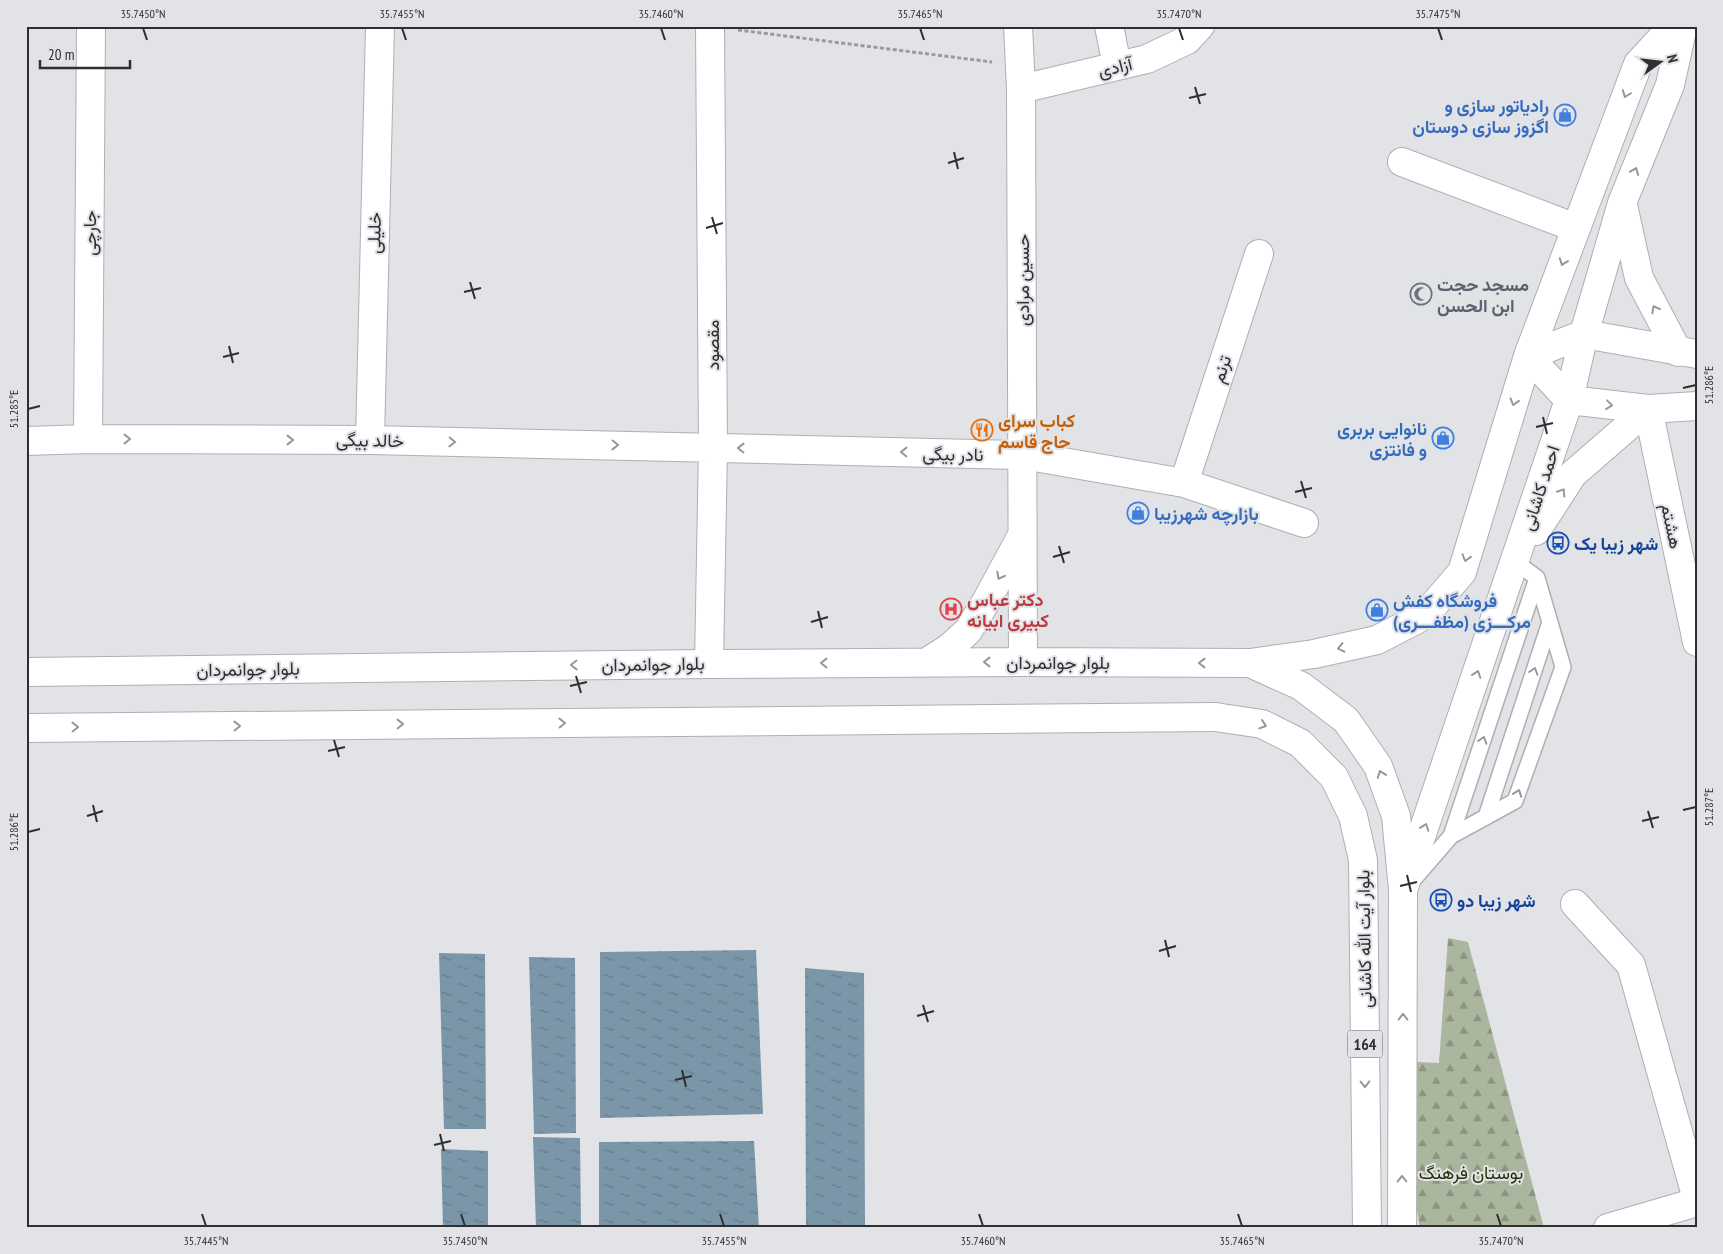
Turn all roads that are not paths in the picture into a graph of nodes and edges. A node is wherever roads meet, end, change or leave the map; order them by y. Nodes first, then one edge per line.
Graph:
1 (91, 26) edge
2 (380, 26) edge
3 (709, 26) edge
4 (1018, 26) edge
5 (1109, 26) edge
6 (1200, 26) edge
7 (1673, 26) edge
8 (1683, 26) edge
9 (1117, 66) junction
10 (1021, 77) junction
11 (1402, 162) dead end
12 (1622, 203) junction
13 (1576, 228) junction
14 (1259, 254) dead end
15 (1584, 334) junction
16 (1687, 353) edge
17 (1528, 356) junction
18 (1569, 400) junction
19 (1697, 406) edge
20 (1648, 409) junction
21 (88, 439) junction
22 (370, 440) junction
23 (26, 441) edge
24 (713, 447) junction
25 (1022, 455) junction
26 (1184, 483) junction
27 (1304, 523) dead end
28 (1023, 533) junction
29 (1516, 562) junction
30 (1537, 578) junction
31 (1550, 622) junction
32 (1697, 642) edge
33 (927, 662) junction
34 (1023, 662) junction
35 (1250, 663) junction
36 (709, 664) junction
37 (26, 672) edge
38 (26, 728) edge
39 (1486, 817) junction
40 (1451, 836) junction
41 (1403, 890) junction
42 (1575, 904) dead end
43 (1697, 1201) edge
44 (1403, 1224) edge
45 (1367, 1228) edge
46 (1608, 1228) edge

1 - 21 main road, جارچی
2 - 22 main road, خلیلی
3 - 24 main road, مقصود
4 - 10 main road, حسین مرادی
5 - 9 main road
6 - 9 main road, آزادی
7 -> 13 main road
12 -> 8 main road, احمد کاشانی / 164
9 - 10 main road, آزادی
10 - 25 main road, حسین مرادی
11 - 13 main road
12 - 15 main road, احمد کاشانی / 164
16 -> 12 main road
13 -> 17 main road
14 - 26 main road, ترنم
15 - 16 main road
15 - 17 main road
15 - 18 main road, احمد کاشانی / 164
17 - 18 main road
17 -> 35 main road
18 -> 20 main road
18 - 29 main road, احمد کاشانی / 164
19 - 20 main road
29 -> 20 main road
20 - 32 main road, هشتم
21 -> 22 main road, خالد بیگی
21 - 23 main road, خالد بیگی
22 -> 24 main road, خالد بیگی
25 -> 24 main road, نادر بیگی
24 - 36 main road, مقصود
25 - 26 main road, نادر بیگی
25 - 28 main road, حسین مرادی
26 - 27 main road, نادر بیگی
28 -> 33 main road, حسین مرادی
28 - 34 main road, حسین مرادی
29 - 30 lane
41 -> 29 main road, احمد کاشانی / 164
30 - 31 lane
40 -> 30 lane
39 -> 31 lane
39 -> 31 lane
34 -> 33 main road, بلوار جوانمردان
33 -> 36 main road, بلوار جوانمردان
35 -> 34 main road, بلوار جوانمردان
41 -> 35 main road
36 -> 37 main road, بلوار جوانمردان
38 -> 45 main road, بلوار آیت الله کاشانی / 164
39 - 40 lane
40 - 41 lane
44 -> 41 main road, 164
42 - 43 main road
43 - 46 main road

